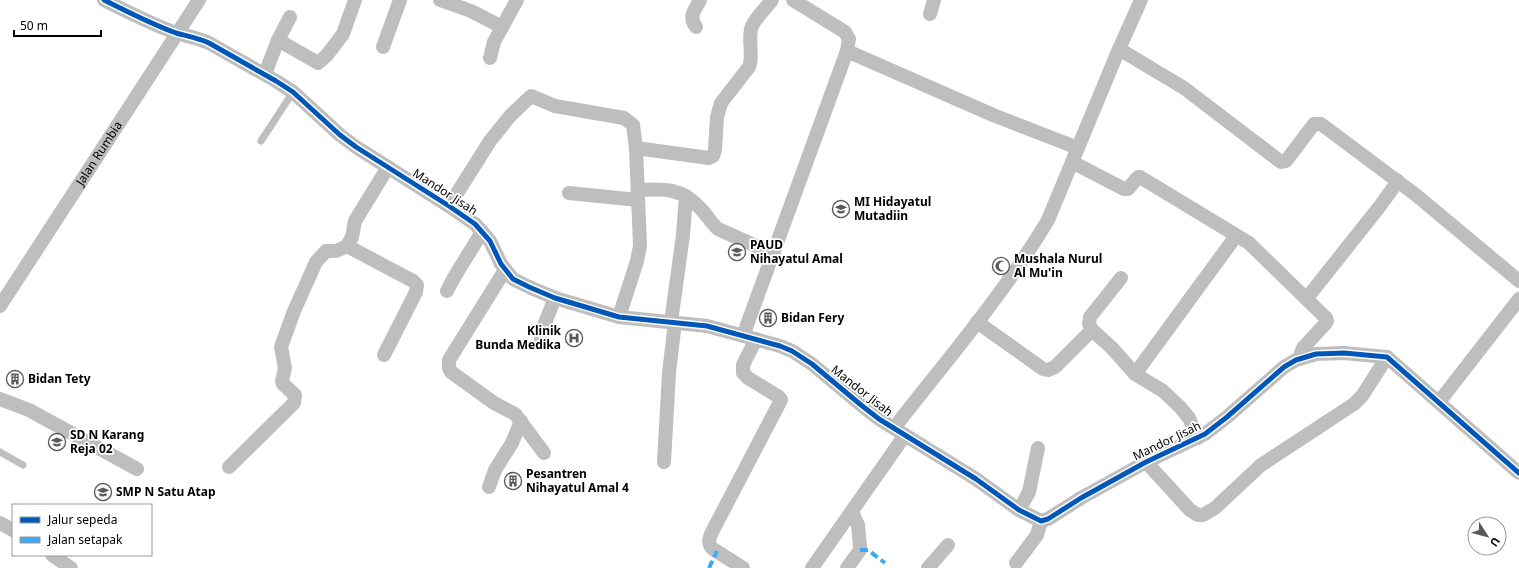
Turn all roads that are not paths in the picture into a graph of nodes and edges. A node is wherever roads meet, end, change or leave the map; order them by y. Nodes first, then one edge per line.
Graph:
1 (104, 0) edge
2 (199, 0) edge
3 (355, 0) edge
4 (400, 0) edge
5 (440, 0) edge
6 (517, 0) edge
7 (700, 0) edge
8 (772, 0) edge
9 (793, 0) edge
10 (934, 0) edge
11 (1141, 0) edge
12 (812, 5) edge
13 (930, 14) dead end
14 (290, 17) dead end
15 (696, 27) dead end
16 (502, 28) junction
17 (176, 33) junction
18 (278, 40) junction
19 (383, 47) dead end
20 (1119, 49) junction
21 (847, 50) junction
22 (490, 58) dead end
23 (265, 74) junction
24 (293, 92) junction
25 (261, 141) dead end
26 (636, 148) junction
27 (1078, 148) junction
28 (1072, 162) junction
29 (388, 167) junction
30 (1398, 181) junction
31 (570, 192) dead end
32 (638, 195) junction
33 (686, 196) junction
34 (449, 206) junction
35 (482, 231) junction
36 (1236, 236) junction
37 (346, 246) junction
38 (774, 254) junction
39 (505, 270) junction
40 (1121, 278) dead end
41 (1519, 281) edge
42 (447, 291) dead end
43 (555, 298) junction
44 (1307, 298) junction
45 (1519, 299) edge
46 (0, 306) edge
47 (619, 318) junction
48 (673, 322) junction
49 (977, 322) junction
50 (1092, 330) junction
51 (749, 337) junction
52 (541, 340) dead end
53 (384, 355) dead end
54 (1306, 357) junction
55 (1387, 357) junction
56 (1135, 374) junction
57 (0, 399) edge
58 (1439, 402) junction
59 (521, 421) junction
60 (900, 432) junction
61 (1198, 438) junction
62 (1038, 448) dead end
63 (0, 452) edge
64 (544, 453) dead end
65 (664, 462) dead end
66 (1146, 462) junction
67 (23, 465) dead end
68 (229, 467) dead end
69 (137, 469) dead end
70 (1519, 473) edge
71 (489, 487) dead end
72 (1019, 510) junction
73 (852, 512) junction
74 (1041, 521) junction
75 (0, 523) edge
76 (12, 529) edge
77 (948, 545) dead end
78 (53, 556) edge
79 (1016, 563) dead end
80 (71, 568) edge
81 (744, 568) edge
82 (812, 568) edge
83 (847, 568) edge
84 (928, 568) edge

1 - 17 street, Mandor Jisah
2 - 17 street, Jalan Rumbia
3 - 18 street
4 - 19 street
5 - 16 street
6 - 16 street
7 - 15 street
8 - 26 street
9 - 12 street
10 - 13 street
11 - 20 street
12 - 21 street
14 - 18 street
16 - 22 street
17 - 23 street, Mandor Jisah
17 - 46 street, Jalan Rumbia
18 - 23 street
20 - 27 street
20 - 30 street
21 - 27 street
21 - 38 street
23 - 24 street, Mandor Jisah
24 - 25 lane
24 - 29 street, Mandor Jisah
26 - 32 street
26 - 34 street
27 - 28 street
28 - 36 street
28 - 49 street
29 - 34 street, Mandor Jisah
29 - 37 street
30 - 41 street
30 - 44 street
31 - 32 street
32 - 33 street
32 - 47 street
33 - 38 street
33 - 48 street
34 - 35 street, Mandor Jisah
35 - 39 street, Mandor Jisah
35 - 42 street
36 - 44 street
36 - 56 street
37 - 53 street
37 - 68 street
38 - 51 street
39 - 43 street, Mandor Jisah
39 - 59 street
40 - 50 street
43 - 47 street, Mandor Jisah
43 - 52 street
44 - 54 street
45 - 58 street
47 - 48 street, Mandor Jisah
48 - 51 street, Mandor Jisah
48 - 65 street
49 - 50 street
49 - 60 street
50 - 56 street
51 - 60 street, Mandor Jisah
51 - 81 street
54 - 55 street, Mandor Jisah
54 - 61 street, Mandor Jisah
55 - 58 street
55 - 66 street
56 - 61 street
57 - 69 street
58 - 70 street
59 - 64 street
59 - 71 street
60 - 72 street, Mandor Jisah
60 - 73 street
61 - 66 street, Mandor Jisah
62 - 72 street
63 - 67 lane
66 - 74 street, Mandor Jisah
72 - 74 street, Mandor Jisah
73 - 82 street
73 - 83 street
74 - 79 street
75 - 76 street
77 - 84 street
78 - 80 street

